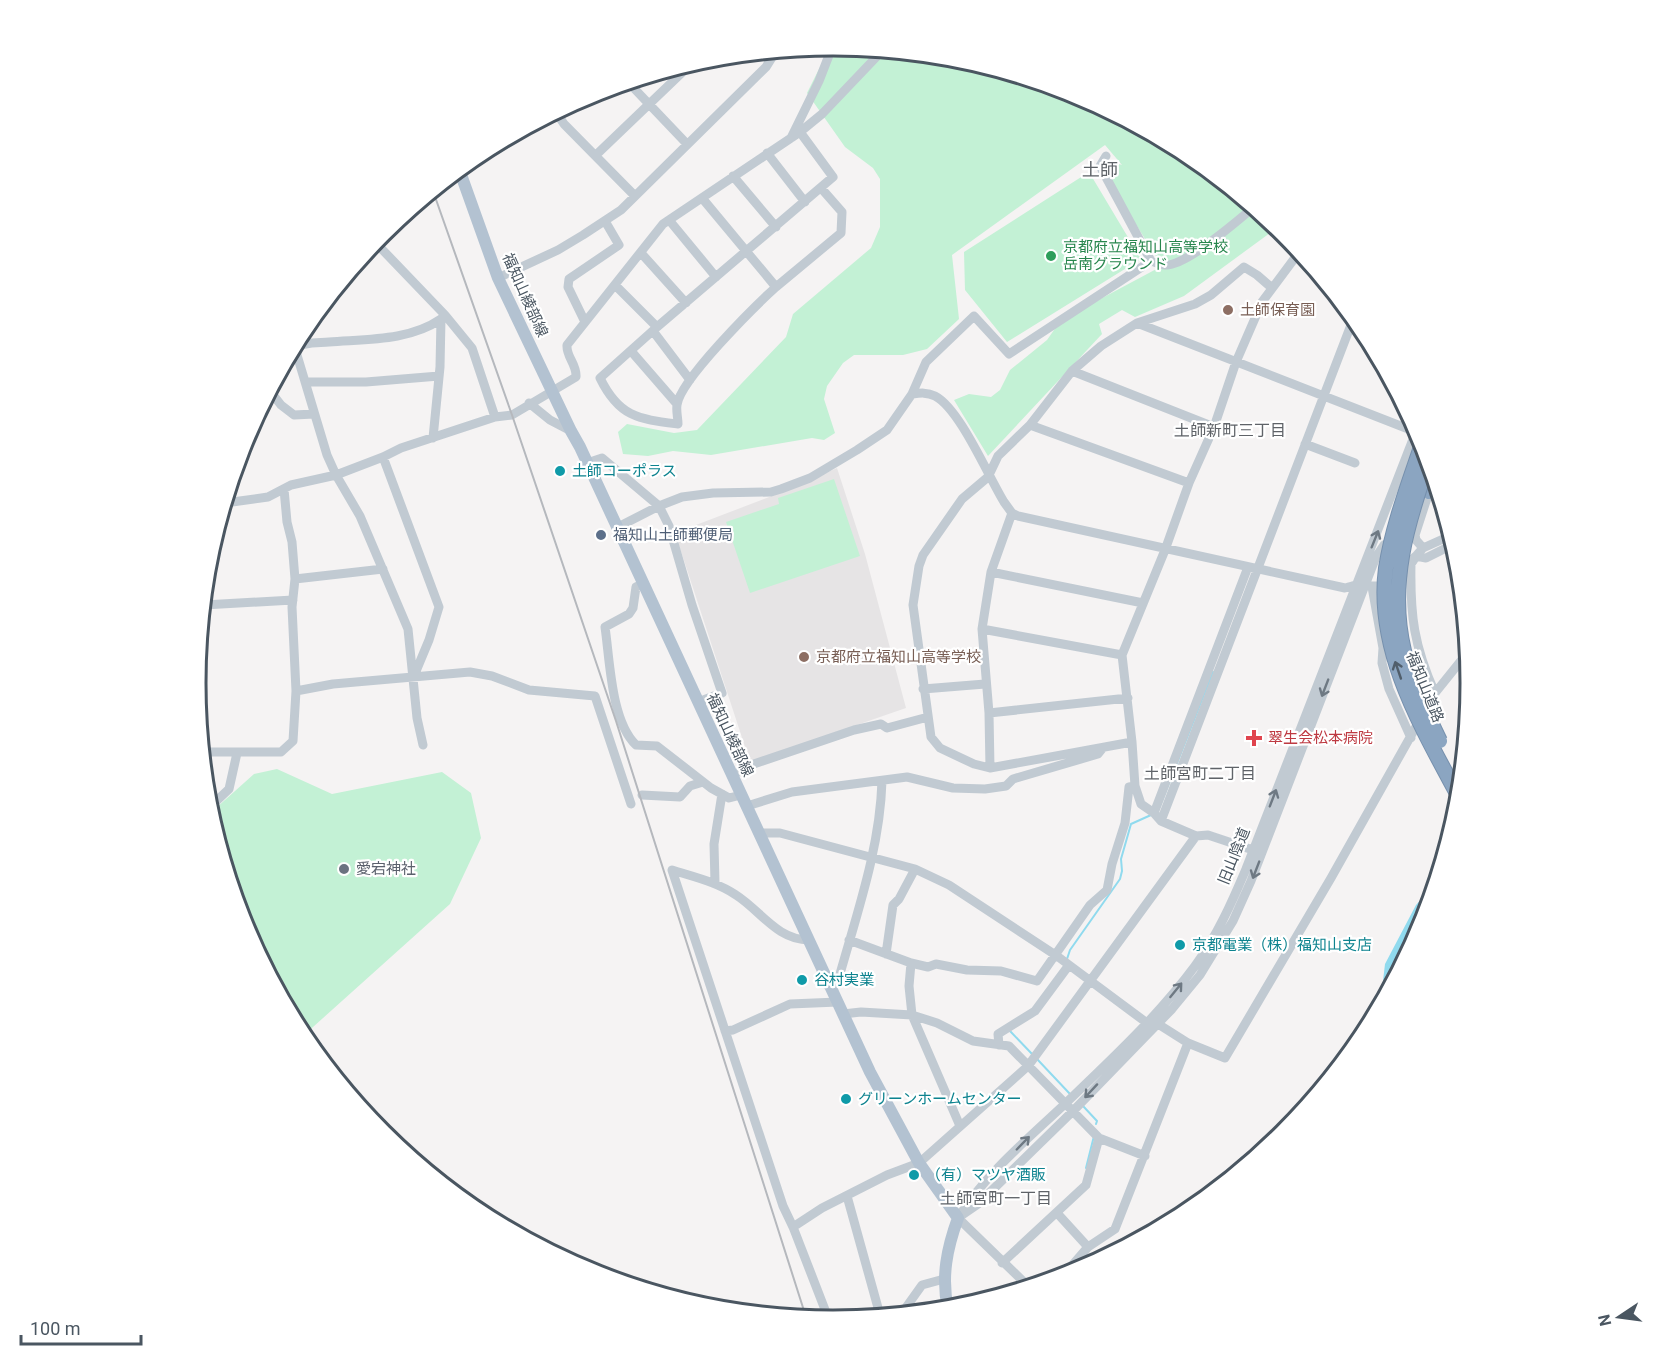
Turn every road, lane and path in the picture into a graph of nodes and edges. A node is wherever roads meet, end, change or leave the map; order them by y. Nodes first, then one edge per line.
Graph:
1 (829, 56) edge
2 (876, 57) edge
3 (770, 59) edge
4 (680, 75) edge
5 (634, 88) edge
6 (649, 105) junction
7 (560, 118) edge
8 (800, 132) junction
9 (791, 138) junction
10 (687, 144) junction
11 (767, 153) junction
12 (596, 156) junction
13 (1106, 156) dead end
14 (733, 176) junction
15 (462, 178) edge
16 (821, 188) junction
17 (635, 196) junction
18 (702, 198) junction
19 (805, 202) junction
20 (1248, 212) edge
21 (669, 220) junction
22 (605, 221) junction
23 (776, 226) junction
24 (381, 249) edge
25 (747, 251) junction
26 (640, 253) junction
27 (1295, 258) edge
28 (1151, 261) junction
29 (716, 277) junction
30 (498, 278) junction
31 (615, 285) junction
32 (776, 287) junction
33 (1272, 288) junction
34 (686, 303) junction
35 (443, 317) junction
36 (585, 322) junction
37 (1137, 323) junction
38 (1350, 327) edge
39 (655, 329) junction
40 (306, 344) edge
41 (631, 351) junction
42 (298, 358) edge
43 (1236, 362) junction
44 (1072, 371) junction
45 (439, 376) junction
46 (690, 380) junction
47 (306, 382) junction
48 (552, 391) junction
49 (912, 394) junction
50 (1324, 397) junction
51 (275, 398) edge
52 (530, 403) junction
53 (677, 404) junction
54 (314, 414) junction
55 (495, 417) junction
56 (1030, 425) junction
57 (1214, 427) junction
58 (1407, 429) edge
59 (571, 431) junction
60 (433, 438) junction
61 (1305, 444) junction
62 (1414, 447) edge
63 (1415, 449) edge
64 (383, 457) junction
65 (587, 463) junction
66 (1354, 463) dead end
67 (336, 475) junction
68 (1425, 476) edge
69 (988, 477) junction
70 (1189, 483) junction
71 (284, 489) junction
72 (1429, 492) joint
73 (234, 502) edge
74 (658, 506) junction
75 (1012, 513) junction
76 (616, 528) junction
77 (1443, 538) edge
78 (1445, 547) edge
79 (1423, 548) junction
80 (1166, 550) junction
81 (1421, 557) junction
82 (1248, 567) junction
83 (383, 569) junction
84 (1259, 569) junction
85 (991, 572) junction
86 (295, 579) junction
87 (643, 584) junction
88 (1365, 586) junction
89 (293, 600) junction
90 (1143, 603) junction
91 (212, 605) edge
92 (982, 629) junction
93 (1122, 655) junction
94 (1460, 663) edge
95 (414, 676) junction
96 (986, 684) junction
97 (923, 689) junction
98 (296, 692) junction
99 (1436, 693) junction
100 (1128, 698) junction
101 (698, 702) junction
102 (988, 713) junction
103 (928, 717) junction
104 (1410, 738) junction
105 (1132, 742) junction
106 (423, 745) dead end
107 (1104, 747) junction
108 (211, 752) edge
109 (237, 753) junction
110 (990, 768) junction
111 (739, 771) dead end
112 (1454, 771) edge
113 (703, 782) junction
114 (882, 782) junction
115 (1452, 783) edge
116 (1135, 786) junction
117 (722, 794) junction
118 (642, 795) dead end
119 (218, 799) edge
120 (744, 801) junction
121 (631, 804) dead end
122 (1154, 813) junction
123 (1161, 821) junction
124 (759, 833) junction
125 (1196, 836) junction
126 (1253, 850) junction
127 (872, 858) junction
128 (915, 869) junction
129 (715, 883) junction
130 (809, 940) junction
131 (849, 940) junction
132 (886, 954) junction
133 (1057, 956) junction
134 (911, 963) junction
135 (1069, 965) junction
136 (1090, 980) junction
137 (829, 983) junction
138 (838, 1002) junction
139 (843, 1014) junction
140 (912, 1015) junction
141 (1153, 1023) junction
142 (725, 1032) junction
143 (1188, 1043) junction
144 (999, 1045) junction
145 (1028, 1066) junction
146 (1066, 1103) junction
147 (1074, 1110) junction
148 (960, 1126) junction
149 (1099, 1138) junction
150 (1145, 1156) junction
151 (919, 1163) junction
152 (847, 1196) junction
153 (1058, 1213) junction
154 (958, 1218) junction
155 (793, 1227) junction
156 (1088, 1246) junction
157 (1076, 1261) edge
158 (1002, 1263) junction
159 (944, 1279) junction
160 (1021, 1280) edge
161 (947, 1299) edge
162 (908, 1305) edge
163 (878, 1308) edge
164 (825, 1310) edge

1 - 9 street
2 - 8 street
3 - 10 street
4 - 6 street
5 - 6 street
6 - 10 street
6 - 12 street
7 - 12 street
8 - 9 street
8 - 16 street
9 - 11 street
10 - 17 street
11 - 14 street
11 - 19 street
12 - 17 street
13 - 28 street
14 - 18 street
14 - 23 street
15 - 30 main road, 福知山綾部線
16 - 19 street
16 - 32 street
17 - 22 street
18 - 21 street
18 - 25 street
19 - 23 street
20 - 28 street
21 - 26 street
21 - 29 street
22 - 30 street
22 - 36 street
23 - 25 street
24 - 35 street
25 - 29 street
25 - 32 street
26 - 31 street
26 - 34 street
27 - 33 street
28 - 49 street
29 - 34 street
30 - 48 main road, 福知山綾部線
31 - 36 street
31 - 39 street
32 - 46 street
33 - 37 street
33 - 43 street
34 - 39 street
35 - 40 street
35 - 45 street
35 - 55 street
36 - 48 street
37 - 43 street
37 - 44 street
38 - 50 street
39 - 41 street
39 - 46 street
41 - 53 street
41 - 53 street
42 - 47 street
43 - 50 street
43 - 57 street
44 - 56 street
44 - 57 street
45 - 47 street
45 - 60 street
46 - 53 street
47 - 54 street
48 - 52 street
48 - 59 main road, 福知山綾部線
49 - 69 street
49 - 74 street
50 - 58 street
50 - 61 street
51 - 54 street
52 - 55 street
52 - 59 street
54 - 67 street
55 - 60 street
56 - 69 street
56 - 70 street
57 - 70 street
59 - 65 main road, 福知山綾部線
60 - 64 street
61 - 66 street
61 - 84 street
88 -> 62 street, 旧山陰道
115 -> 63 highway, 福知山道路, bridge
64 - 67 street
64 - 95 street
65 - 74 street
65 - 76 main road, 福知山綾部線
67 - 71 street
67 - 83 street
68 - 112 highway, 福知山道路, bridge
69 - 75 street
69 - 97 street
70 - 80 street
71 - 73 street
71 - 86 street
72 - 79 street
72 - 88 street
74 - 76 street
74 - 101 street
75 - 80 street
75 - 85 street
76 - 87 main road, 福知山綾部線
77 - 79 street
78 - 81 street
79 - 81 street
80 - 82 street
80 - 90 street
81 - 88 street
81 - 99 street
82 - 84 street
82 - 122 street
83 - 86 street
83 - 95 street
84 - 88 street
84 - 123 street
85 - 90 street
85 - 92 street
86 - 89 street
87 - 101 main road, 福知山綾部線
87 - 113 street
88 - 104 street
126 -> 88 street, 旧山陰道
88 -> 141 street
89 - 91 street
89 - 98 street
90 - 93 street
92 - 93 street
92 - 96 street
93 - 100 street
94 - 99 street
95 - 98 street
95 - 106 street
95 - 121 street
96 - 97 street
96 - 102 street
97 - 103 street
98 - 109 street
99 - 104 street
100 - 102 street
100 - 105 street
101 - 120 main road, 福知山綾部線
102 - 110 street
103 - 110 street
103 - 111 street
104 - 143 street
105 - 107 street
105 - 116 street
107 - 110 street
107 - 114 street
108 - 109 street
109 - 119 street
113 - 117 street
113 - 118 street
114 - 120 street
114 - 127 street
116 - 122 street
116 - 133 street
117 - 120 street
117 - 129 street
120 - 124 main road, 福知山綾部線
122 - 123 street
123 - 125 street
124 - 127 street
124 - 130 main road, 福知山綾部線
125 - 126 street
125 - 136 street
141 -> 126 street, 旧山陰道
127 - 128 street
127 - 131 street
128 - 132 street
128 - 133 street
129 - 130 street
129 - 142 street
130 - 137 main road, 福知山綾部線
131 - 132 street
131 - 137 street
132 - 134 street
133 - 134 street
133 - 135 street
134 - 140 street
135 - 136 street
135 - 144 street
136 - 141 street
136 - 145 street
137 - 138 main road, 福知山綾部線
138 - 139 main road, 福知山綾部線
138 - 142 street
139 - 140 street
139 - 151 main road, 福知山綾部線
140 - 144 street
140 - 148 street
141 - 143 street
141 - 146 street, 旧山陰道
141 -> 147 street
142 - 155 street
143 - 150 street
144 - 145 street
145 - 146 street
145 - 148 street
146 - 147 street
154 -> 146 street, 旧山陰道
147 - 149 street
147 - 154 street
148 - 151 street
149 - 150 street
149 - 153 street
150 - 156 street
151 - 152 street
151 - 154 main road, 福知山綾部線
152 - 155 street
152 - 163 street
153 - 156 street
153 - 158 street
154 - 158 street
154 - 159 main road
155 - 164 street
156 - 157 street
158 - 160 street
159 - 161 main road
159 - 162 street

